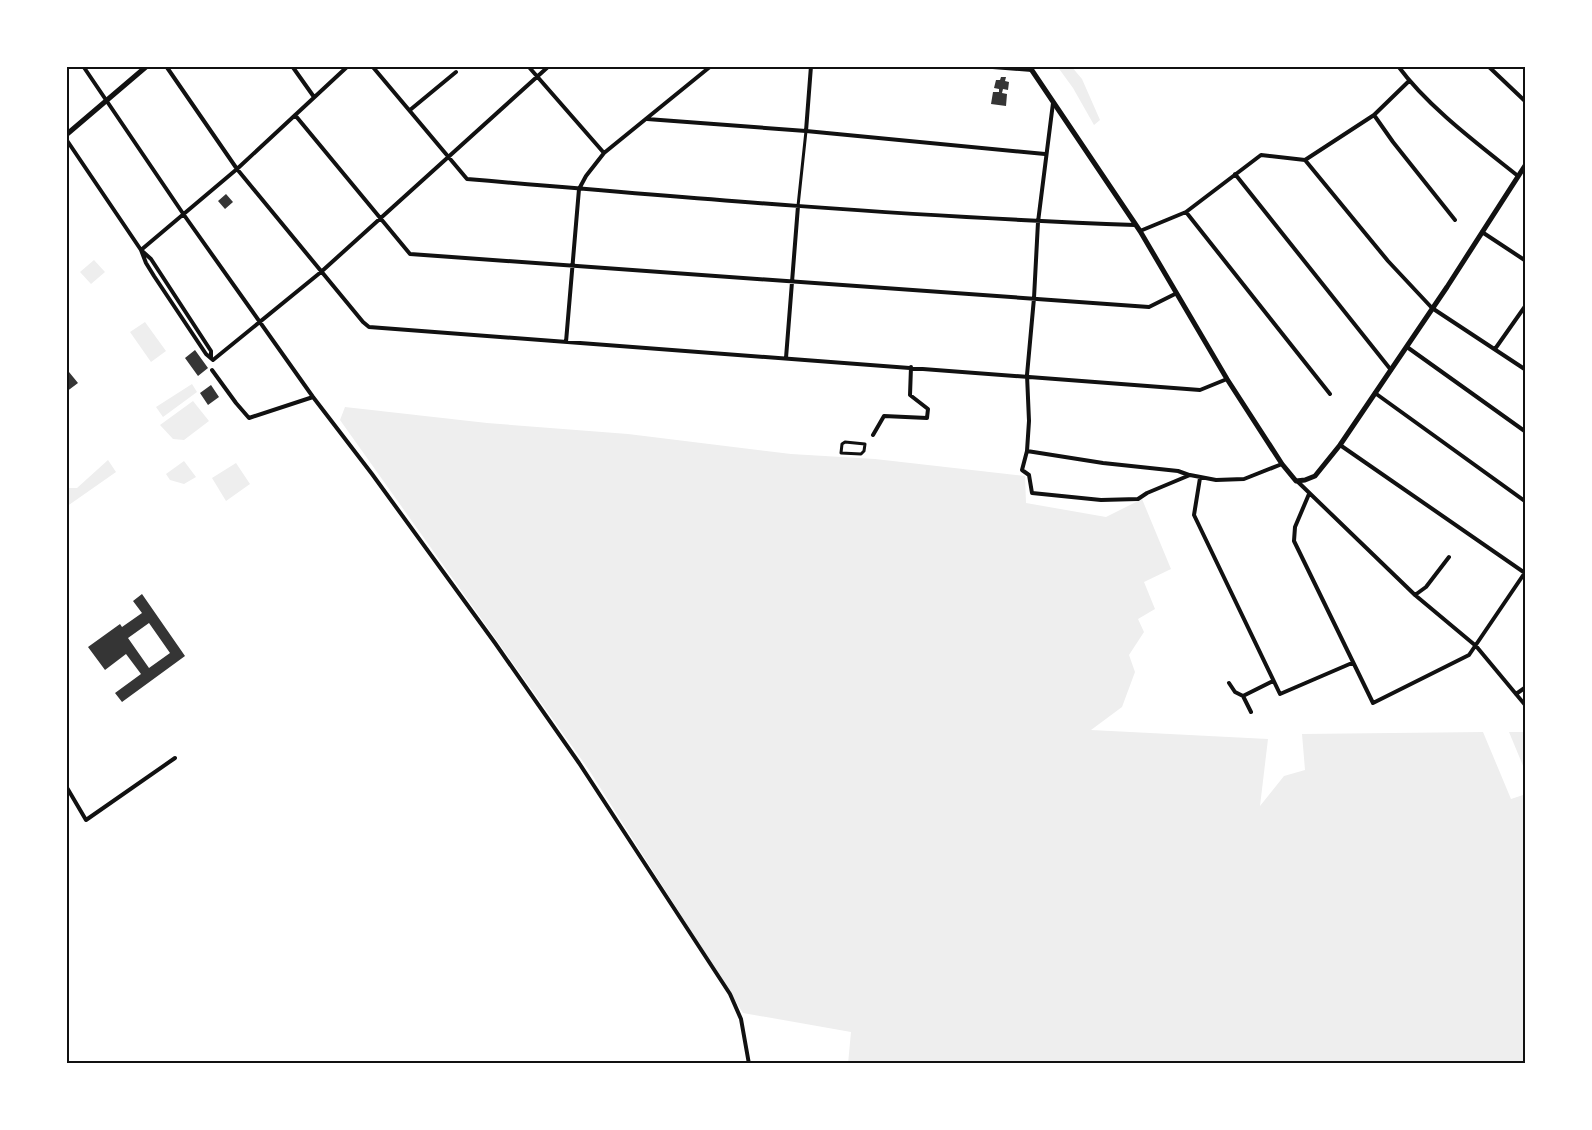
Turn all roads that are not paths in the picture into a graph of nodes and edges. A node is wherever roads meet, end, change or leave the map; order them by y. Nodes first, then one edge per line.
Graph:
1 (83, 66) edge
2 (147, 66) edge
3 (166, 66) edge
4 (292, 66) edge
5 (348, 66) edge
6 (372, 66) edge
7 (528, 66) edge
8 (549, 66) edge
9 (711, 66) edge
10 (811, 66) edge
11 (980, 66) edge
12 (1398, 66) edge
13 (1488, 66) edge
14 (1030, 68) edge
15 (456, 72) dead end
16 (537, 76) junction
17 (1409, 81) junction
18 (314, 97) junction
19 (107, 100) junction
20 (1526, 102) edge
21 (1053, 103) junction
22 (410, 110) junction
23 (295, 114) junction
24 (1374, 115) junction
25 (647, 119) junction
26 (806, 131) junction
27 (66, 137) edge
28 (604, 153) junction
29 (1045, 154) junction
30 (449, 158) junction
31 (1305, 160) junction
32 (1526, 164) edge
33 (237, 169) junction
34 (1235, 174) junction
35 (1518, 176) junction
36 (579, 189) junction
37 (798, 206) junction
38 (1186, 212) junction
39 (184, 215) junction
40 (382, 219) junction
41 (1455, 220) dead end
42 (1038, 222) junction
43 (1135, 225) junction
44 (1140, 231) junction
45 (1482, 232) junction
46 (141, 250) junction
47 (1526, 261) edge
48 (571, 266) junction
49 (321, 272) junction
50 (792, 282) junction
51 (1175, 294) junction
52 (1034, 298) junction
53 (1526, 305) edge
54 (1432, 308) junction
55 (261, 322) junction
56 (566, 342) junction
57 (1407, 347) junction
58 (1495, 349) junction
59 (786, 358) junction
60 (910, 367) junction
61 (212, 370) dead end
62 (1391, 370) junction
63 (1526, 370) edge
64 (1027, 375) junction
65 (1227, 380) junction
66 (1375, 393) junction
67 (1330, 394) dead end
68 (313, 397) junction
69 (1526, 432) edge
70 (873, 435) dead end
71 (842, 444) joint
72 (1340, 445) junction
73 (1027, 451) junction
74 (1281, 464) junction
75 (1190, 475) junction
76 (1200, 477) junction
77 (1296, 481) junction
78 (1309, 494) junction
79 (1526, 502) edge
80 (1449, 557) dead end
81 (1525, 572) edge
82 (1414, 595) junction
83 (1476, 646) junction
84 (1352, 663) junction
85 (1273, 681) junction
86 (1229, 683) dead end
87 (1526, 687) edge
88 (1516, 694) junction
89 (1243, 696) junction
90 (1526, 706) edge
91 (1251, 712) dead end
92 (175, 758) dead end
93 (66, 786) edge
94 (749, 1064) edge

1 - 19 street
2 - 19 street
3 - 33 street
4 - 18 street
5 - 18 street
6 - 22 street
7 - 16 street
8 - 16 street
9 - 25 street
10 - 26 street
11 - 14 street
12 - 17 street
13 - 20 street
14 - 21 street
15 - 22 street
16 - 28 street
16 - 30 street
17 - 24 street
17 - 35 street
18 - 23 street
19 - 27 street
19 - 39 street
21 - 29 street
21 - 43 street
22 - 30 street
23 - 33 street
23 - 40 street
24 - 31 street
24 - 41 street
25 - 26 street
25 - 28 street
26 - 29 street
26 - 37 street
27 - 46 street
28 - 36 street
29 - 42 street
30 - 36 street
30 - 40 street
31 - 34 street
31 - 54 street
32 - 35 street
33 - 39 street
33 - 49 street
34 - 38 street
34 - 62 street
35 - 45 street
36 - 37 street
36 - 48 street
37 - 42 street
37 - 50 street
38 - 44 street
38 - 67 street
39 - 46 street
39 - 55 street
40 - 48 street
40 - 49 street
42 - 43 street
42 - 52 street
43 - 44 street
44 - 51 street
45 - 47 street
45 - 54 street
46 - 55 street
48 - 50 street
48 - 56 street
49 - 55 street
49 - 56 street
50 - 52 street
50 - 59 street
51 - 52 street
51 - 65 street
52 - 64 street
53 - 58 street
54 - 57 street
54 - 58 street
55 - 68 street
56 - 59 street
57 - 62 street
57 - 69 street
58 - 63 street
59 - 60 street
60 - 64 street
60 - 70 street
61 - 68 street
62 - 66 street
64 - 65 street
64 - 73 street
65 - 74 street
66 - 72 street
66 - 79 street
68 - 94 street
71 - 71 street
72 - 77 street
72 - 81 street
73 - 75 street
73 - 75 street
74 - 76 street
74 - 77 street
75 - 76 street
76 - 85 street
77 - 78 street
78 - 82 street
78 - 84 street
80 - 82 street
81 - 83 street
82 - 83 street
83 - 84 street
83 - 88 street
84 - 85 street
85 - 89 street
86 - 89 street
87 - 88 street
88 - 90 street
89 - 91 street
92 - 93 street

